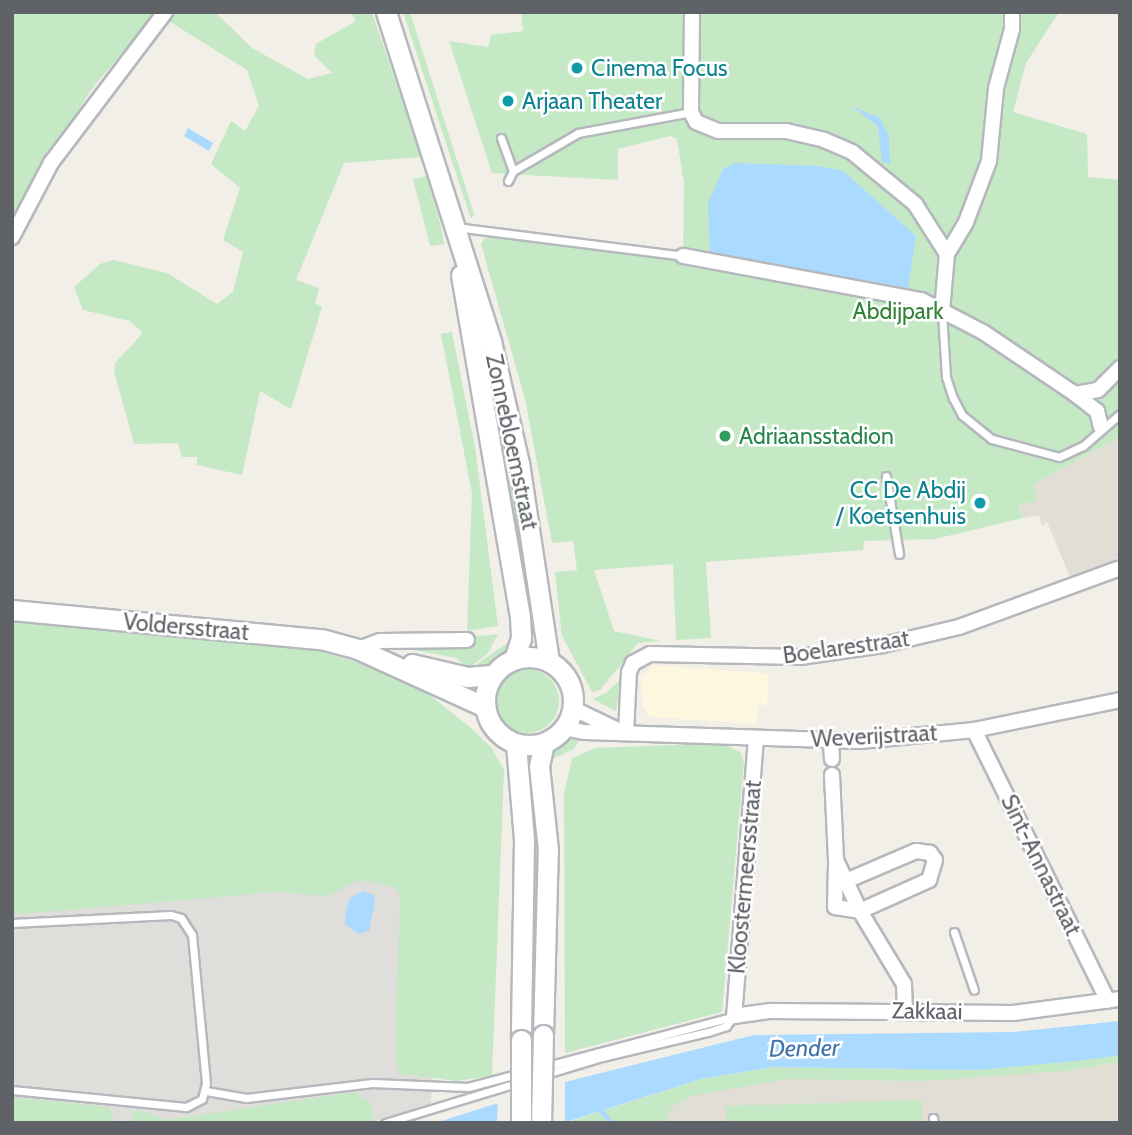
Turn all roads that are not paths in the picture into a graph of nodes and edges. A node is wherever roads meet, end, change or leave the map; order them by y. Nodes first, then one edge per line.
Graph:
1 (165, 12) edge
2 (386, 12) edge
3 (692, 12) edge
4 (1012, 12) edge
5 (691, 112) junction
6 (501, 138) dead end
7 (513, 171) junction
8 (508, 181) dead end
9 (455, 227) junction
10 (12, 237) edge
11 (947, 254) junction
12 (683, 256) joint
13 (942, 311) junction
14 (477, 328) junction
15 (1120, 368) edge
16 (1103, 386) junction
17 (1075, 394) junction
18 (1097, 411) junction
19 (1120, 414) edge
20 (1101, 427) junction
21 (886, 476) dead end
22 (899, 554) dead end
23 (1120, 568) edge
24 (12, 610) edge
25 (467, 640) dead end
26 (358, 649) junction
27 (380, 658) junction
28 (514, 660) junction
29 (549, 662) junction
30 (493, 675) junction
31 (1120, 700) edge
32 (485, 707) junction
33 (572, 708) junction
34 (564, 728) junction
35 (974, 730) junction
36 (626, 733) junction
37 (756, 738) junction
38 (831, 741) junction
39 (544, 743) junction
40 (516, 744) junction
41 (832, 759) dead end
42 (832, 775) dead end
43 (836, 860) junction
44 (846, 881) junction
45 (860, 911) junction
46 (12, 923) edge
47 (954, 932) dead end
48 (974, 990) dead end
49 (1114, 1000) edge
50 (905, 1011) junction
51 (734, 1016) junction
52 (12, 1090) edge
53 (206, 1091) junction
54 (385, 1123) edge
55 (521, 1123) edge
56 (541, 1123) edge

1 - 10 street
2 - 9 main road, Zonnebloemstraat
3 - 5 street
4 - 11 street
5 - 7 lane
5 - 11 street
6 - 7 lane
7 - 8 lane
9 - 12 lane
9 - 14 main road, Zonnebloemstraat
11 - 13 street
12 - 13 street
13 - 17 street
13 - 20 lane
14 - 28 main road, Zonnebloemstraat
14 - 29 main road, Zonnebloemstraat
15 - 16 street
16 - 17 street
16 - 18 lane
17 - 18 street
18 - 20 street
19 - 20 lane
21 - 22 lane
23 - 36 street, Boelarestraat
24 - 26 main road, Voldersstraat
25 - 26 street, Voldersstraat
26 - 27 main road, Voldersstraat
27 - 30 main road, Voldersstraat
27 - 32 main road, Voldersstraat
28 - 29 main road
28 - 30 main road
29 - 33 main road, Zonnebloemstraat
30 - 32 main road
31 - 35 street, Weverijstraat
32 - 40 main road
33 - 34 main road
33 - 36 street, Weverijstraat
34 - 36 street, Weverijstraat
34 - 39 main road
35 - 38 street, Weverijstraat
35 - 49 street, Sint-Annastraat
36 - 37 street, Weverijstraat
37 - 38 street, Weverijstraat
37 - 51 street, Kloostermeersstraat
38 - 41 street
39 - 40 main road
39 - 56 main road, bridge
40 - 55 main road, bridge
42 - 43 street
43 - 44 street
43 - 45 street
44 - 45 street
44 - 45 street
45 - 50 street
46 - 53 lane
47 - 48 lane
49 - 50 street, Zakkaai
50 - 51 street, Zakkaai
51 - 53 lane
51 - 54 lane
52 - 53 lane

